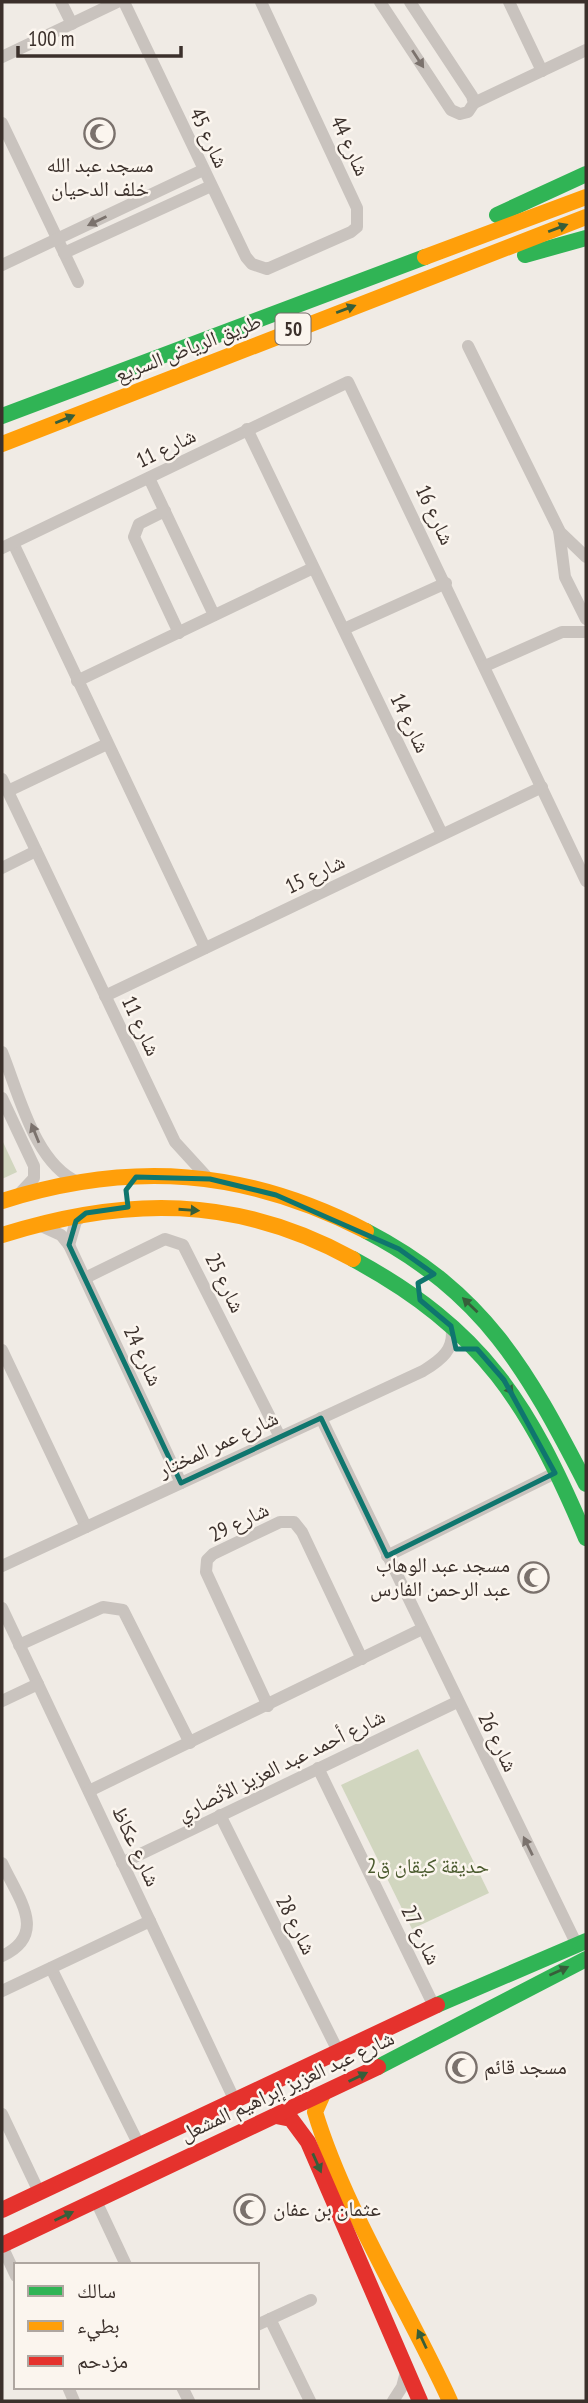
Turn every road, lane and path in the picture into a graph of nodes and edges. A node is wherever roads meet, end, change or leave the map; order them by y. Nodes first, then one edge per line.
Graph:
1 (61, 2) edge
2 (117, 2) edge
3 (124, 2) edge
4 (261, 2) edge
5 (380, 2) edge
6 (410, 2) edge
7 (509, 2) edge
8 (72, 24) junction
9 (586, 50) edge
10 (2, 57) edge
11 (542, 71) junction
12 (474, 103) junction
13 (2, 125) edge
14 (203, 170) junction
15 (586, 174) edge
16 (211, 186) junction
17 (586, 197) edge
18 (586, 217) edge
19 (586, 238) edge
20 (57, 240) junction
21 (64, 253) junction
22 (411, 261) junction
23 (2, 265) edge
24 (277, 266) joint
25 (78, 282) dead end
26 (393, 290) junction
27 (468, 346) dead end
28 (348, 382) joint
29 (2, 416) edge
30 (247, 429) junction
31 (2, 444) edge
32 (149, 478) junction
33 (165, 511) junction
34 (559, 530) junction
35 (7, 545) edge
36 (586, 558) edge
37 (313, 568) junction
38 (565, 578) junction
39 (446, 583) junction
40 (579, 605) junction
41 (214, 615) junction
42 (586, 619) edge
43 (344, 629) junction
44 (562, 632) junction
45 (586, 632) edge
46 (179, 633) junction
47 (485, 666) junction
48 (78, 681) junction
49 (107, 744) junction
50 (2, 779) edge
51 (542, 787) junction
52 (8, 791) junction
53 (443, 834) junction
54 (36, 851) junction
55 (2, 868) edge
56 (586, 881) edge
57 (205, 948) junction
58 (105, 996) junction
59 (2, 1052) edge
60 (2, 1098) edge
61 (175, 1142) junction
62 (159, 1174) junction
63 (136, 1177) junction
64 (211, 1179) junction
65 (103, 1180) junction
66 (78, 1182) junction
67 (250, 1188) junction
68 (10, 1199) edge
69 (139, 1206) junction
70 (104, 1208) junction
71 (86, 1213) junction
72 (247, 1218) junction
73 (36, 1224) junction
74 (2, 1235) edge
75 (69, 1245) junction
76 (433, 1274) junction
77 (85, 1278) junction
78 (420, 1300) junction
79 (451, 1326) junction
80 (477, 1349) junction
81 (2, 1350) edge
82 (448, 1352) junction
83 (321, 1418) junction
84 (280, 1437) junction
85 (555, 1473) junction
86 (181, 1483) junction
87 (586, 1484) edge
88 (86, 1527) junction
89 (586, 1538) edge
90 (387, 1556) junction
91 (2, 1566) edge
92 (2, 1608) edge
93 (422, 1629) junction
94 (19, 1645) junction
95 (362, 1659) junction
96 (38, 1684) junction
97 (2, 1701) edge
98 (457, 1702) junction
99 (268, 1706) junction
100 (190, 1743) junction
101 (318, 1768) junction
102 (89, 1791) junction
103 (220, 1815) junction
104 (2, 1863) edge
105 (122, 1863) junction
106 (150, 1921) junction
107 (583, 1948) edge
108 (2, 1956) edge
109 (51, 1968) junction
110 (494, 1978) junction
111 (2, 1991) edge
112 (506, 2002) junction
113 (434, 2006) junction
114 (400, 2021) junction
115 (367, 2037) junction
116 (415, 2049) junction
117 (338, 2051) junction
118 (383, 2064) junction
119 (323, 2094) junction
120 (235, 2101) junction
121 (208, 2114) junction
122 (2, 2115) edge
123 (276, 2116) junction
124 (168, 2132) junction
125 (221, 2142) junction
126 (139, 2146) junction
127 (184, 2158) junction
128 (39, 2192) junction
129 (96, 2201) junction
130 (2, 2210) edge
131 (2, 2245) edge
132 (125, 2263) edge
133 (14, 2272) edge
134 (311, 2300) dead end
135 (406, 2308) junction
136 (270, 2319) junction
137 (384, 2320) junction
138 (259, 2324) edge
139 (406, 2372) junction
140 (310, 2401) edge
141 (393, 2401) edge
142 (420, 2401) edge
143 (450, 2401) edge

1 - 8 street
2 - 8 street
3 - 14 street, شارع 45
4 - 24 street, شارع 44
5 -> 12 street
6 - 12 street
7 - 11 street
8 - 10 street
9 - 11 street
11 - 12 street
13 - 20 street
14 - 16 street, شارع 45
14 -> 20 street
15 - 22 main road
16 - 21 street
16 - 24 street, شارع 45
17 - 22 main road, طريق الرياض السريع / 50
26 -> 18 main road, طريق الرياض السريع / 50
19 - 26 main road
20 - 21 street
20 - 23 street
21 - 25 street
22 - 29 main road, طريق الرياض السريع / 50
31 -> 26 main road, طريق الرياض السريع / 50
27 - 34 street
28 - 30 street, شارع 11
28 - 39 street, شارع 16
30 - 32 street, شارع 11
30 - 37 street, شارع 14
32 - 33 street
32 - 35 street, شارع 11
33 - 41 street
33 - 46 street
34 - 36 street
34 - 38 street
35 - 48 street
36 - 38 street
37 - 41 street
37 - 43 street, شارع 14
38 - 40 street
39 - 43 street
39 - 47 street, شارع 16
40 - 42 street
40 - 44 street
41 - 46 street
43 - 53 street, شارع 14
44 - 45 street
44 - 47 street
46 - 48 street
47 - 51 street, شارع 16
48 - 49 street
49 - 52 street
49 - 57 street
50 - 52 street, شارع 11
51 - 53 street, شارع 15
51 - 56 street, شارع 16
52 - 54 street, شارع 11
53 - 57 street, شارع 15
54 - 55 street
54 - 58 street, شارع 11
57 - 58 street, شارع 15
58 - 61 street, شارع 11
66 -> 59 street
60 - 68 street
61 - 62 street
61 - 64 street, شارع 11
62 - 63 main road
62 - 64 main road
63 - 65 main road
63 - 69 main road
64 - 67 main road
65 - 66 main road
65 - 70 main road
66 - 68 main road
67 - 72 main road
67 - 76 main road
69 - 70 main road
69 -> 72 main road
70 - 71 main road
71 - 73 main road
71 - 75 street
72 - 78 main road
73 - 74 main road
73 - 75 street
75 - 77 street, شارع 24
76 - 78 main road
87 -> 76 main road
77 - 84 street, شارع 25
77 - 86 street, شارع 24
78 - 79 main road
79 - 80 main road
79 - 82 street
80 - 82 street
80 -> 85 main road
81 - 88 street
82 - 83 street, شارع عمر المختار
83 - 84 street, شارع عمر المختار
83 - 90 street, شارع 26
84 - 86 street, شارع عمر المختار
85 - 89 main road
85 - 90 street
86 - 88 street, شارع عمر المختار
88 - 91 street, شارع عمر المختار
90 - 93 street, شارع 26
92 - 94 street, شارع عكاظ
93 - 95 street
93 - 98 street, شارع 26
94 - 96 street, شارع عكاظ
94 - 100 street
95 - 99 street
95 - 99 street, شارع 29
96 - 97 street
96 - 102 street, شارع عكاظ
98 - 101 street, شارع أحمد عبد العزيز الأنصاري
107 -> 98 street, شارع 26
99 - 100 street
100 - 102 street
101 - 103 street, شارع أحمد عبد العزيز الأنصاري
101 - 113 street, شارع 27
102 - 105 street, شارع عكاظ
103 - 105 street, شارع أحمد عبد العزيز الأنصاري
103 - 117 street, شارع 28
104 - 108 street
105 - 106 street, شارع عكاظ
106 - 109 street
106 - 120 street, شارع عكاظ
107 - 110 main road, شارع عبد العزيز إبراهيم المشعل
112 -> 107 main road, شارع عبد العزيز إبراهيم المشعل
109 - 111 street
109 - 126 street
110 - 112 main road
110 - 113 main road, شارع عبد العزيز إبراهيم المشعل
112 - 116 main road, شارع عبد العزيز إبراهيم المشعل
113 - 114 main road, شارع عبد العزيز إبراهيم المشعل
114 - 115 main road, شارع عبد العزيز إبراهيم المشعل
114 - 116 main road
115 - 117 main road, شارع عبد العزيز إبراهيم المشعل
115 - 118 main road
116 - 118 main road, شارع عبد العزيز إبراهيم المشعل
117 - 120 main road, شارع عبد العزيز إبراهيم المشعل
119 -> 118 main road, شارع عبد العزيز إبراهيم المشعل
119 - 123 main road, شارع عبد العزيز إبراهيم المشعل
119 - 135 main road
120 - 121 main road, شارع عبد العزيز إبراهيم المشعل
121 - 124 main road, شارع عبد العزيز إبراهيم المشعل
121 - 125 main road
122 - 128 street
123 - 125 main road, شارع عبد العزيز إبراهيم المشعل
123 -> 137 main road
124 - 126 main road, شارع عبد العزيز إبراهيم المشعل
124 - 127 main road
125 - 127 main road, شارع عبد العزيز إبراهيم المشعل
126 - 128 main road, شارع عبد العزيز إبراهيم المشعل
127 - 129 main road, شارع عبد العزيز إبراهيم المشعل
128 - 130 main road, شارع عبد العزيز إبراهيم المشعل
131 -> 129 main road, شارع عبد العزيز إبراهيم المشعل
129 - 132 street
131 - 133 street
134 - 136 street
135 - 137 main road
143 -> 135 main road
136 - 138 street
136 - 140 street
137 - 139 main road
139 - 141 street
139 - 142 main road

